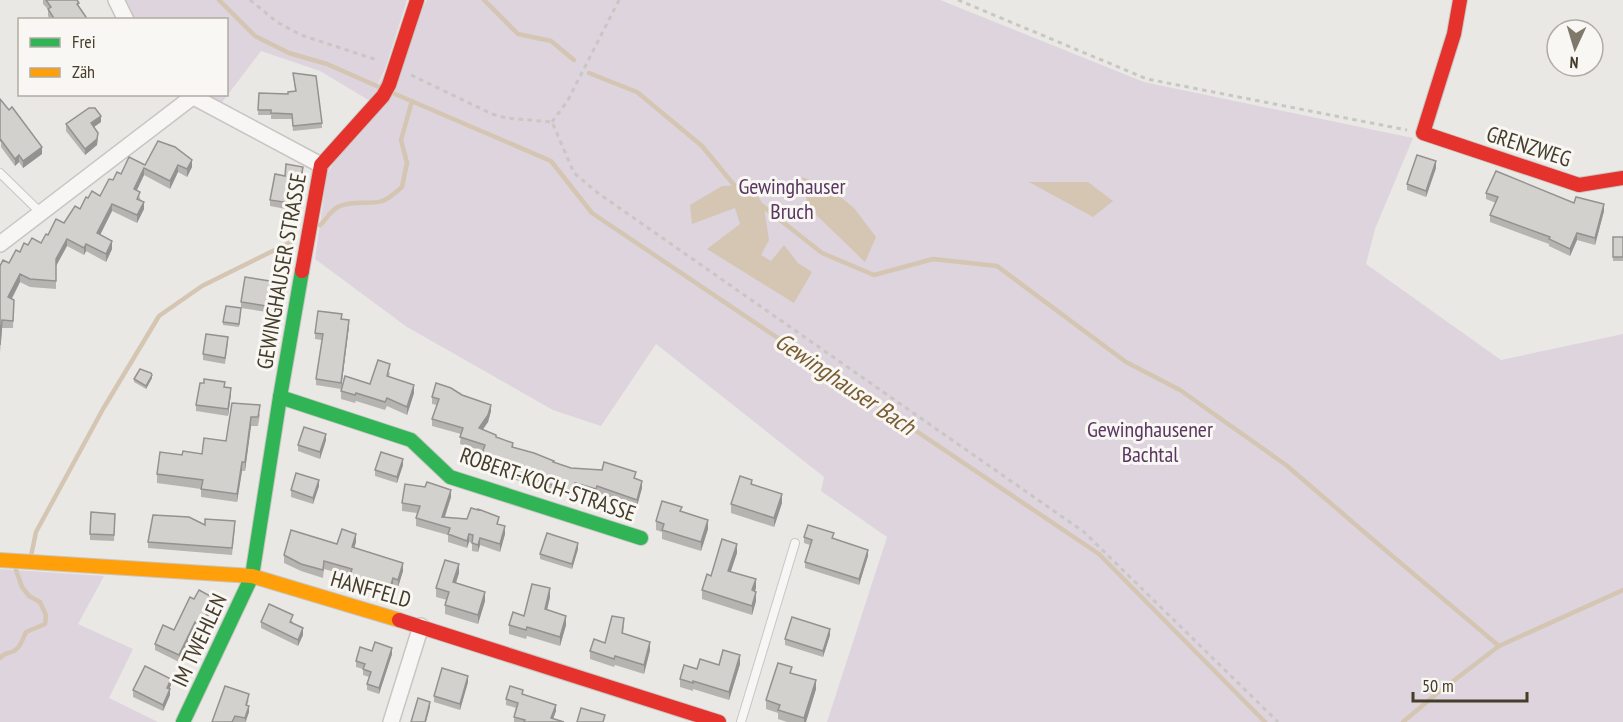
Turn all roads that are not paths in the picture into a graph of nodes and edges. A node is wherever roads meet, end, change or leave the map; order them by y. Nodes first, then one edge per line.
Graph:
1 (116, 0) edge
2 (417, 0) edge
3 (1460, 0) edge
4 (125, 18) edge
5 (190, 96) edge
6 (321, 165) junction
7 (0, 173) edge
8 (1623, 178) edge
9 (41, 213) junction
10 (0, 244) edge
11 (280, 398) junction
12 (641, 538) dead end
13 (795, 543) dead end
14 (0, 560) edge
15 (252, 576) junction
16 (421, 626) junction
17 (183, 722) edge
18 (391, 722) edge
19 (719, 722) edge
20 (741, 722) edge

1 - 4 street
2 - 6 street, GEWINGHAUSER STRASSE
3 - 8 street, GRENZWEG
5 - 6 street
5 - 9 street
6 - 11 street, GEWINGHAUSER STRASSE
7 - 9 lane
9 - 10 street
11 - 12 street, ROBERT-KOCH-STRASSE
11 - 15 street, GEWINGHAUSER STRASSE
13 - 20 lane
14 - 15 street, HANFFELD
15 - 16 street, HANFFELD
15 - 17 street, IM TWEHLEN
16 - 18 street
16 - 19 street, HANFFELD

